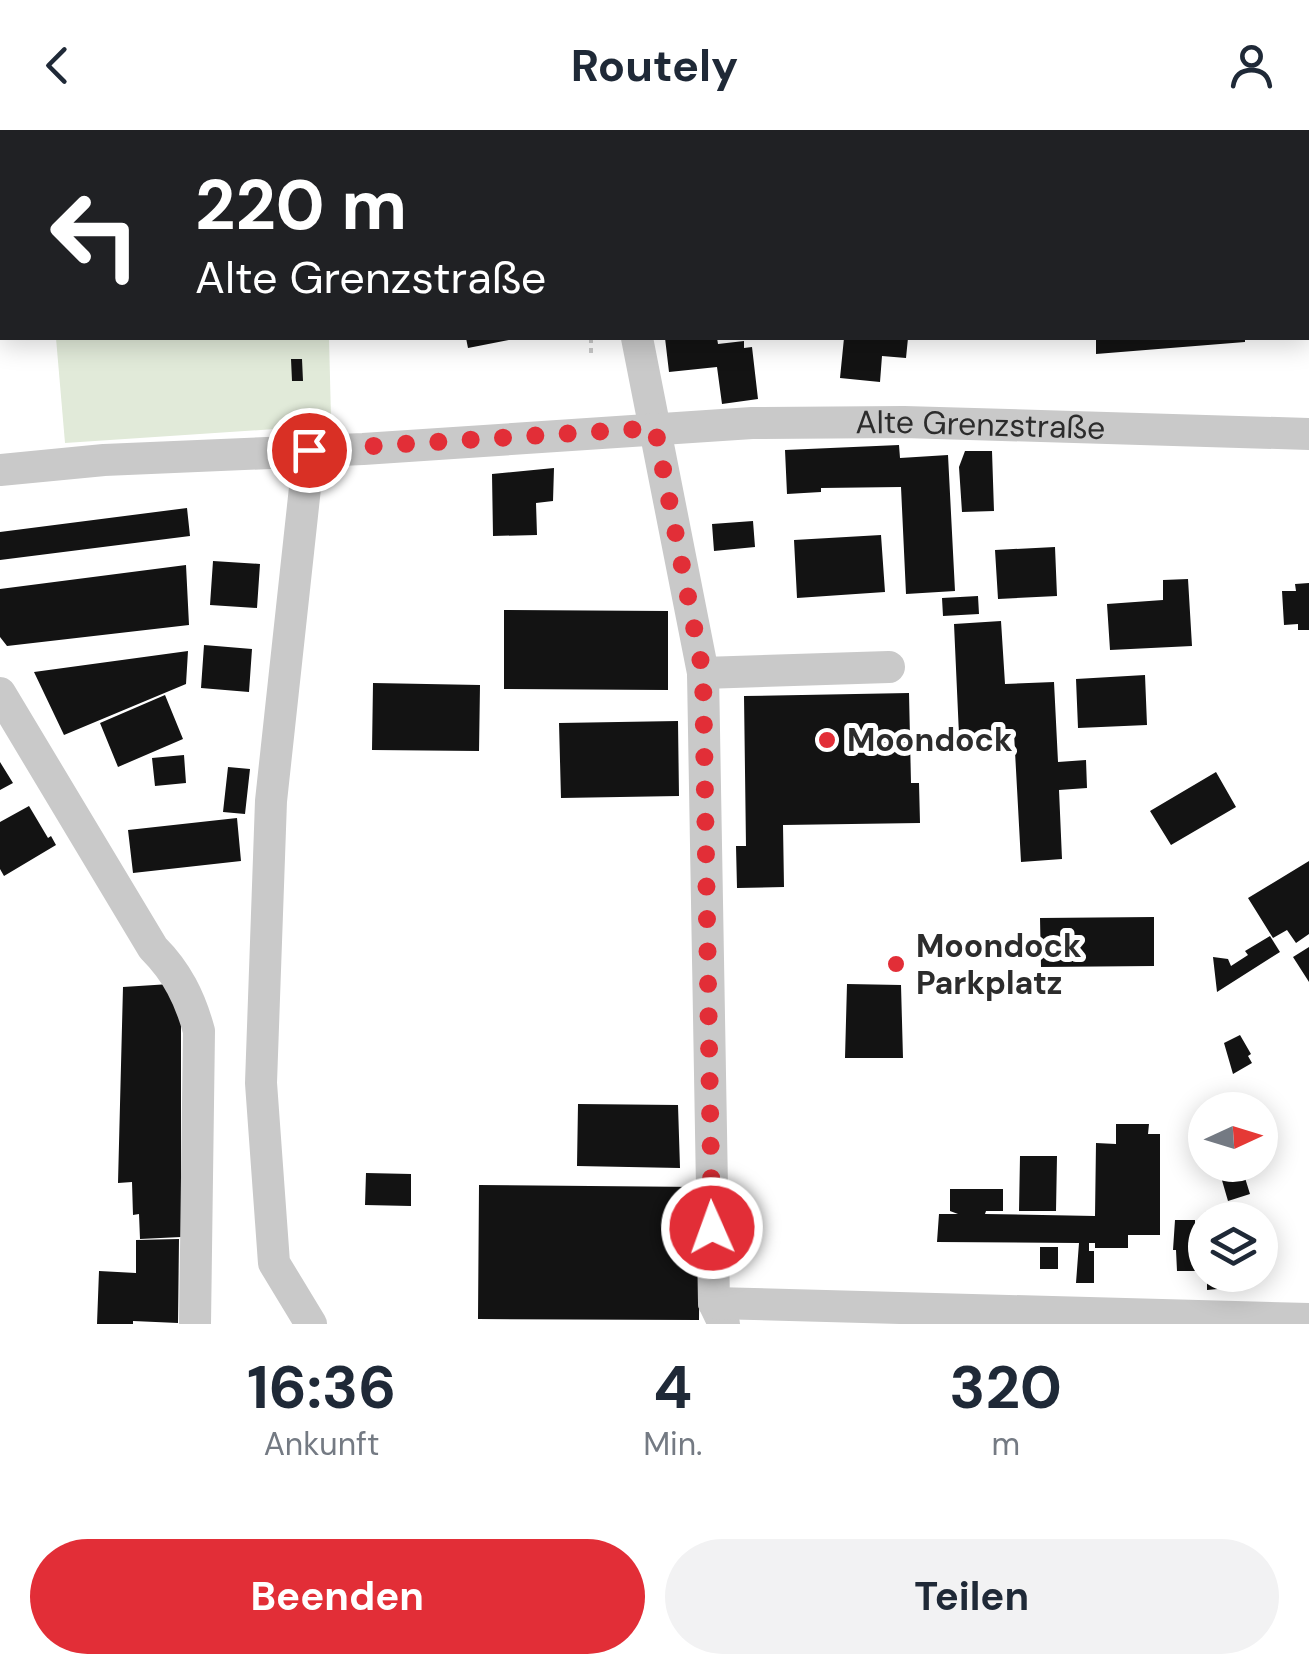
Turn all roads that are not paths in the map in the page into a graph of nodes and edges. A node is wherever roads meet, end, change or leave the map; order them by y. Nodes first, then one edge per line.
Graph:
1 (637, 340) edge
2 (655, 428) junction
3 (1309, 434) edge
4 (309, 450) junction
5 (0, 470) edge
6 (889, 667) dead end
7 (703, 673) junction
8 (0, 693) edge
9 (719, 1313) edge
10 (958, 1317) edge
11 (1309, 1318) edge
12 (1125, 1319) edge
13 (195, 1324) edge
14 (311, 1324) edge

1 - 2 street
2 - 3 street, Alte Grenzstraße
2 - 4 street, Alte Grenzstraße
2 - 7 street
4 - 5 street, Alte Grenzstraße
4 - 14 street
6 - 7 street
7 - 9 street
8 - 13 street
9 - 10 street
10 - 12 street
11 - 12 street

